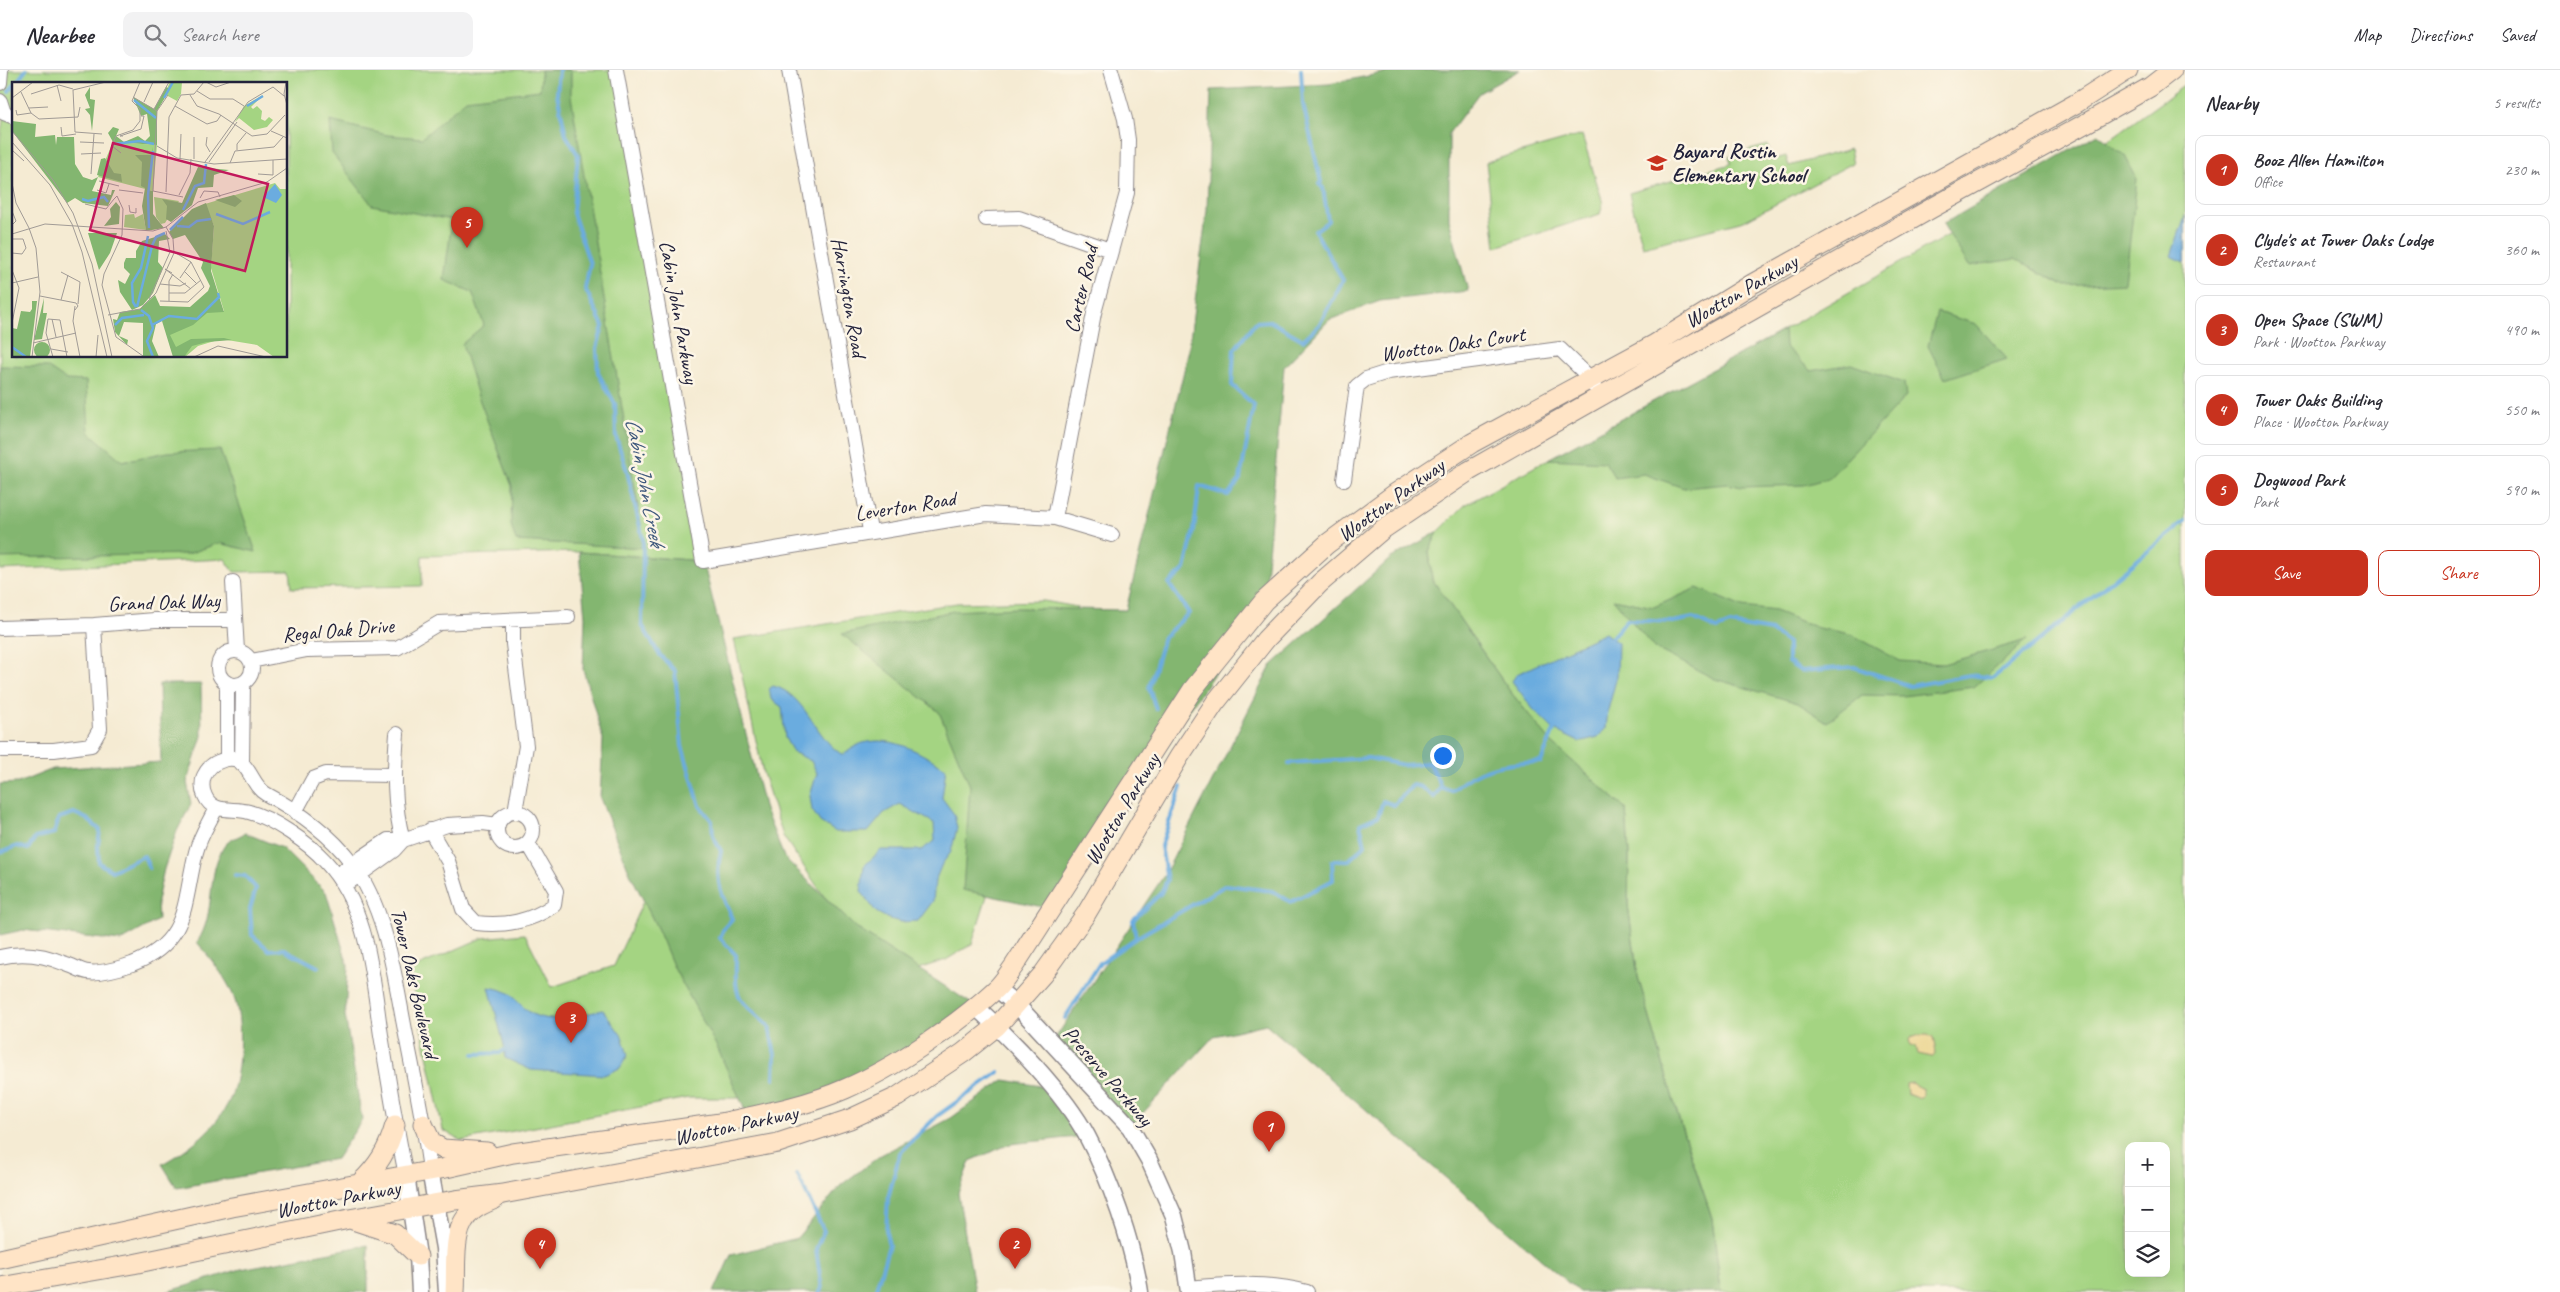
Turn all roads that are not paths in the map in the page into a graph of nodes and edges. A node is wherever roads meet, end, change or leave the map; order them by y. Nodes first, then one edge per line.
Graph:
1 (1, 70) edge
2 (616, 70) edge
3 (789, 70) edge
4 (1110, 70) edge
5 (2128, 70) edge
6 (2172, 70) edge
7 (0, 84) edge
8 (0, 100) edge
9 (12, 116) edge
10 (986, 219) dead end
11 (1110, 250) junction
12 (1590, 378) junction
13 (1600, 397) junction
14 (1344, 480) dead end
15 (1055, 518) junction
16 (870, 532) junction
17 (1112, 535) dead end
18 (703, 561) joint
19 (233, 582) dead end
20 (568, 617) dead end
21 (235, 620) junction
22 (513, 621) junction
23 (94, 625) junction
24 (0, 628) edge
25 (237, 651) junction
26 (251, 661) junction
27 (227, 683) junction
28 (242, 684) junction
29 (397, 734) dead end
30 (0, 750) edge
31 (227, 759) junction
32 (242, 764) junction
33 (394, 774) junction
34 (216, 808) junction
35 (295, 812) junction
36 (515, 812) junction
37 (498, 825) junction
38 (430, 830) junction
39 (403, 840) junction
40 (528, 843) junction
41 (356, 870) junction
42 (340, 880) junction
43 (0, 957) edge
44 (997, 989) junction
45 (1016, 1004) junction
46 (975, 1006) junction
47 (996, 1026) junction
48 (423, 1124) junction
49 (395, 1126) junction
50 (513, 1152) junction
51 (430, 1170) junction
52 (406, 1175) junction
53 (360, 1184) junction
54 (503, 1194) junction
55 (437, 1204) junction
56 (411, 1208) junction
57 (349, 1219) junction
58 (418, 1256) junction
59 (0, 1259) edge
60 (0, 1287) edge
61 (1189, 1290) edge
62 (420, 1292) edge
63 (447, 1292) edge
64 (455, 1292) edge
65 (1140, 1292) edge
66 (1307, 1292) edge

1 - 7 street
2 - 18 street, Cabin John Parkway
3 - 16 street, Harrington Road
4 - 11 street, Carter Road
5 - 12 main road, Wootton Parkway
6 - 13 main road, Wootton Parkway
8 - 9 street
10 - 11 street
11 - 15 street, Carter Road
12 - 13 street, Wootton Oaks Court
12 - 14 street, Wootton Oaks Court
12 - 44 main road, Wootton Parkway
13 - 45 main road, Wootton Parkway
15 - 16 street, Leverton Road
15 - 17 street, Leverton Road
16 - 18 street, Leverton Road
19 - 21 street, Grand Oak Way
20 - 22 street, Regal Oak Drive
21 - 23 street, Grand Oak Way
21 - 25 street, Grand Oak Way
22 - 26 street, Regal Oak Drive
22 - 36 street
23 - 24 street, Grand Oak Way
23 - 30 street, Grand Oak Way
25 - 26 street
25 - 27 street
26 - 28 street
27 - 28 street
27 - 31 street
28 - 32 street
29 - 33 street
31 - 32 street
31 - 34 street
32 - 35 street, Tower Oaks Boulevard
33 - 35 street
33 - 39 street
34 - 42 street, Tower Oaks Boulevard
34 - 43 street
35 - 41 street, Tower Oaks Boulevard
36 - 37 street
36 - 40 street
37 - 38 street
37 - 40 street
38 - 39 street
38 - 40 street
39 - 41 street
41 - 42 street
41 - 48 street, Tower Oaks Boulevard
42 - 49 street, Tower Oaks Boulevard
44 - 45 street, Preserve Parkway
44 - 46 main road, Wootton Parkway
45 - 47 main road, Wootton Parkway
45 - 61 street, Preserve Parkway
46 - 47 street
46 - 50 main road, Wootton Parkway
47 - 54 main road, Wootton Parkway
47 - 65 street
48 - 50 main road
48 - 51 street, Tower Oaks Boulevard
49 - 52 street, Tower Oaks Boulevard
49 - 53 main road
50 - 51 main road, Wootton Parkway
51 - 52 main road, Wootton Parkway
51 - 55 street, Tower Oaks Boulevard
52 - 53 main road, Wootton Parkway
52 - 56 street, Tower Oaks Boulevard
53 - 59 main road, Wootton Parkway
54 - 55 main road, Wootton Parkway
54 - 64 main road
55 - 56 main road, Wootton Parkway
55 - 63 street, Tower Oaks Boulevard
56 - 57 main road, Wootton Parkway
56 - 58 street, Tower Oaks Boulevard
57 - 58 main road
57 - 60 main road, Wootton Parkway
58 - 62 street, Tower Oaks Boulevard
61 - 66 street

